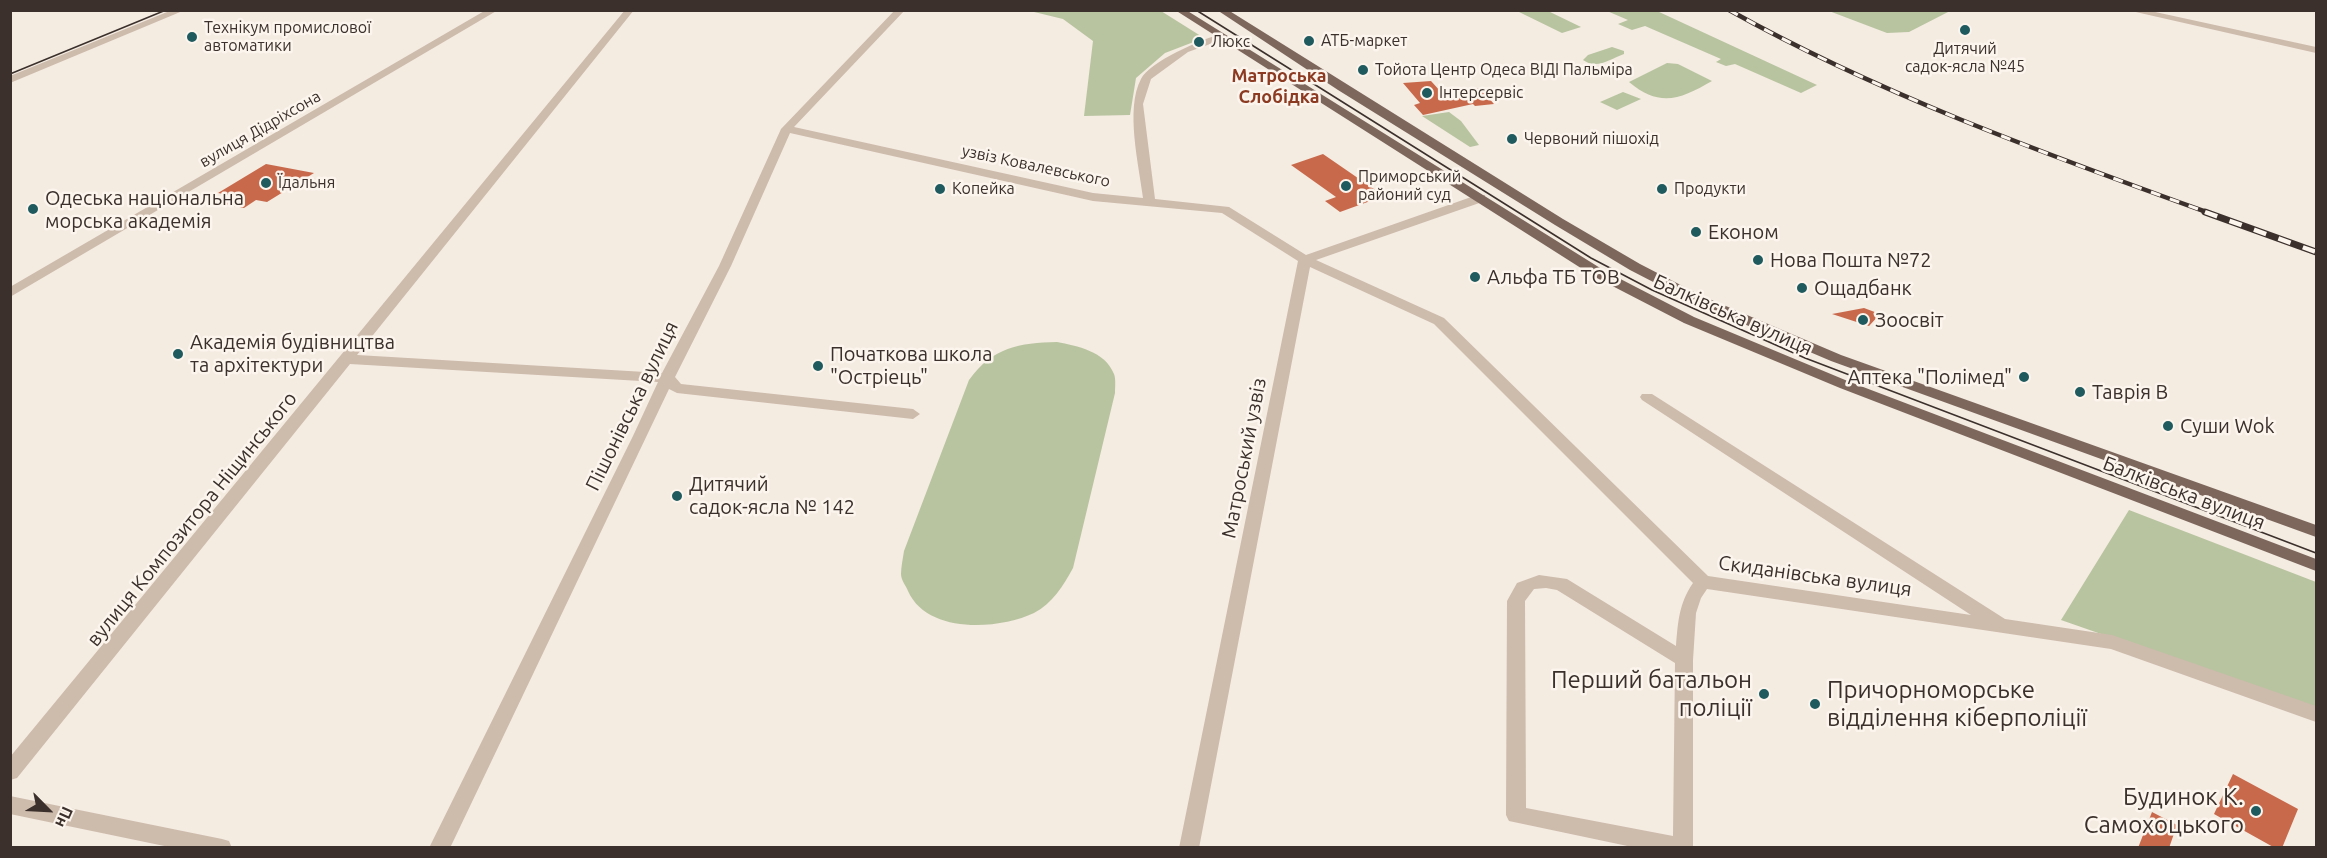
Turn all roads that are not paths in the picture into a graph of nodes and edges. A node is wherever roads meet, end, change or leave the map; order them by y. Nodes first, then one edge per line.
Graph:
1 (182, 10) edge
2 (494, 10) edge
3 (630, 10) edge
4 (901, 10) edge
5 (1179, 10) edge
6 (2131, 10) edge
7 (1224, 11) edge
8 (1221, 37) junction
9 (2316, 50) edge
10 (10, 80) edge
11 (786, 129) junction
12 (1481, 198) junction
13 (1149, 203) junction
14 (1305, 260) junction
15 (10, 293) edge
16 (347, 359) junction
17 (667, 378) junction
18 (1647, 398) dead end
19 (913, 414) dead end
20 (2316, 531) edge
21 (2316, 565) edge
22 (1703, 582) junction
23 (2004, 626) junction
24 (1684, 660) junction
25 (2316, 714) edge
26 (10, 772) edge
27 (10, 805) edge
28 (1683, 847) edge
29 (222, 848) edge
30 (439, 848) edge
31 (1189, 848) edge

1 - 10 street
2 - 15 street, вулиця Дідріхсона
3 - 16 street, вулиця Композитора Ніщинського
4 - 11 street, Пішонівська вулиця
5 - 8 main road, Балківська вулиця
6 - 9 street
7 - 20 main road, Балківська вулиця
8 - 12 main road, Балківська вулиця
8 - 13 street
11 - 13 street, узвіз Ковалевського
11 - 17 street, Пішонівська вулиця
12 - 14 street
12 - 21 main road, Балківська вулиця
13 - 14 street, узвіз Ковалевського
14 - 22 street, Скиданівська вулиця
14 - 31 street, Матроський узвіз
16 - 17 street
16 - 26 street, вулиця Композитора Ніщинського
17 - 19 street
17 - 30 street, Пішонівська вулиця
18 - 23 street
22 - 23 street, Скиданівська вулиця
22 - 24 street
23 - 25 street, Скиданівська вулиця
24 - 28 street
24 - 28 street
27 - 29 street

